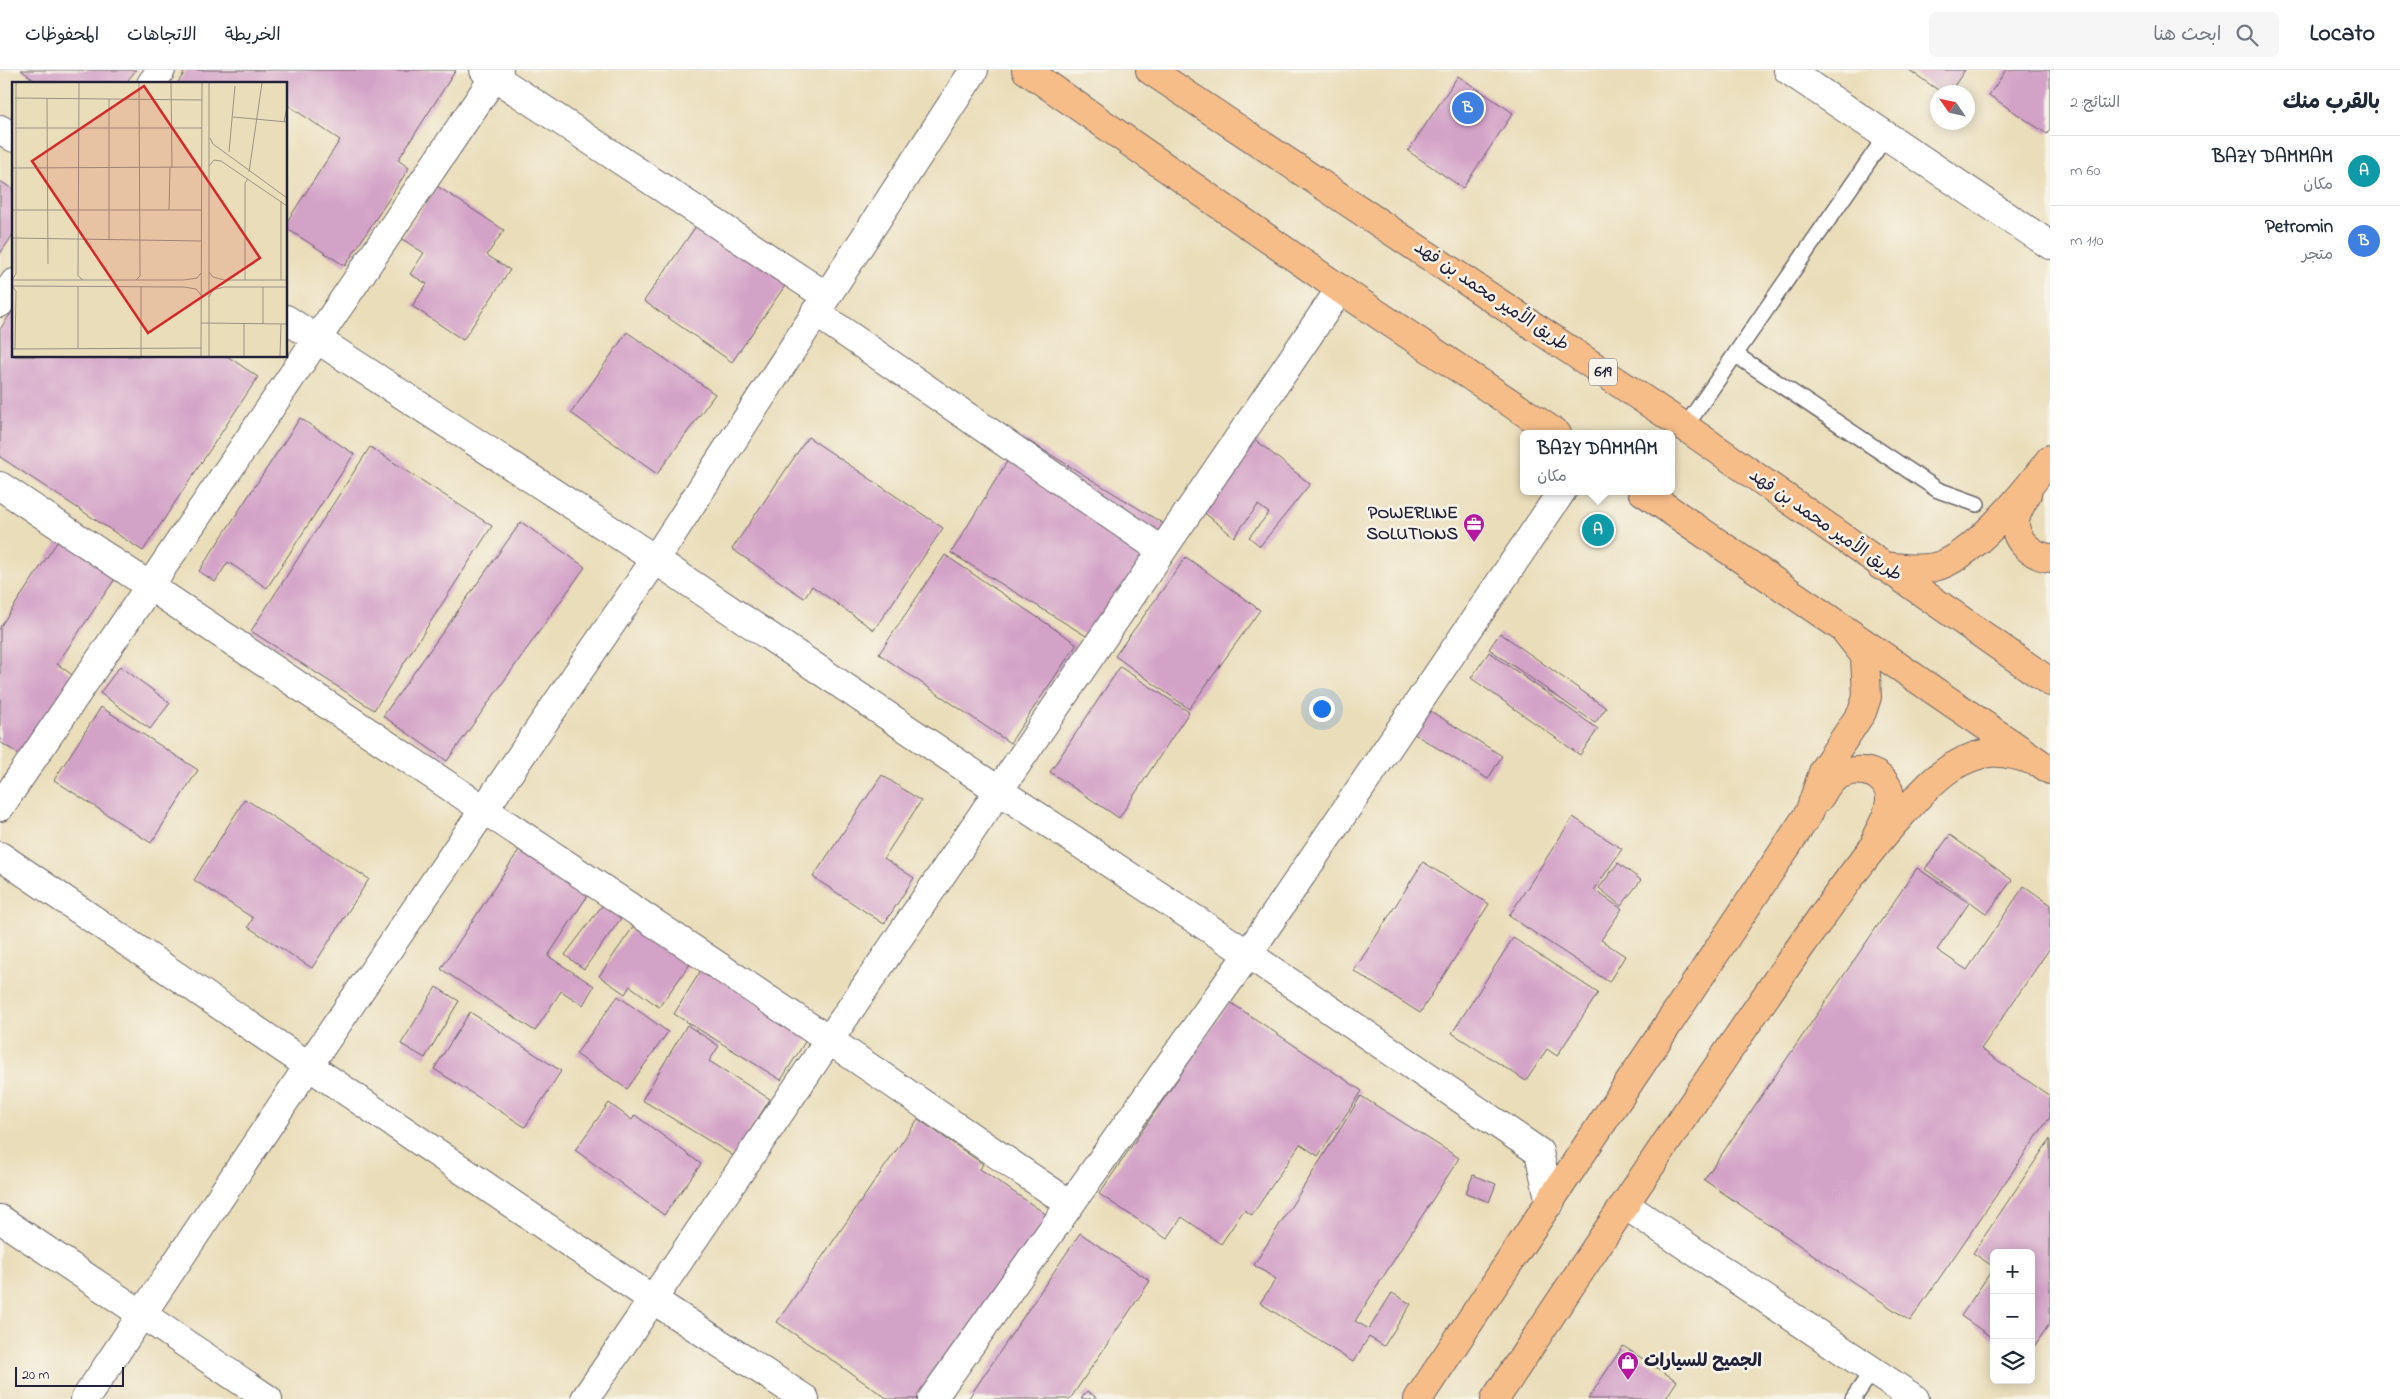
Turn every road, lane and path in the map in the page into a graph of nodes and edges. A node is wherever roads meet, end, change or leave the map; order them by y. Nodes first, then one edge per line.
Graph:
1 (161, 70) edge
2 (974, 70) edge
3 (1026, 70) edge
4 (1150, 70) edge
5 (1788, 70) edge
6 (492, 72) edge
7 (152, 82) edge
8 (0, 129) edge
9 (1886, 136) junction
10 (12, 137) edge
11 (2050, 245) edge
12 (12, 286) edge
13 (1340, 289) junction
14 (0, 303) edge
15 (821, 304) junction
16 (288, 320) edge
17 (318, 340) junction
18 (1736, 355) junction
19 (1685, 427) junction
20 (1551, 430) edge
21 (2050, 458) edge
22 (2032, 484) junction
23 (0, 486) edge
24 (1559, 495) edge
25 (1648, 495) edge
26 (1977, 504) dead end
27 (1162, 550) junction
28 (2050, 558) edge
29 (655, 560) junction
30 (1881, 566) junction
31 (151, 586) junction
32 (1845, 631) junction
33 (2050, 682) edge
34 (2046, 767) edge
35 (998, 790) junction
36 (0, 807) edge
37 (484, 810) junction
38 (1809, 813) junction
39 (1870, 850) junction
40 (0, 856) edge
41 (1248, 954) junction
42 (829, 1040) junction
43 (309, 1065) junction
44 (1550, 1203) junction
45 (1070, 1204) junction
46 (1625, 1205) junction
47 (0, 1219) edge
48 (652, 1299) junction
49 (142, 1313) junction
50 (1872, 1371) junction
51 (84, 1399) edge
52 (268, 1399) edge
53 (584, 1399) edge
54 (805, 1399) edge
55 (932, 1399) edge
56 (1418, 1399) edge
57 (1495, 1399) edge
58 (1853, 1399) edge
59 (1915, 1399) edge

1 - 7 street
2 - 15 street
3 - 13 main road
4 - 19 main road, طريق الأمير محمد بن فهد / 619
5 - 9 street
6 - 15 street
6 - 17 street
8 - 10 street
9 - 11 street
9 - 18 lane
12 - 14 street
13 - 20 main road
13 - 27 street
15 - 27 street
15 - 29 street
16 - 17 street
17 - 29 street
17 - 31 street
18 - 19 lane
18 - 26 lane
19 - 30 main road, طريق الأمير محمد بن فهد / 619
21 - 22 main road
22 - 28 main road
22 - 30 main road
23 - 31 street
24 - 41 street
25 - 32 main road
27 - 35 street
29 - 35 street
29 - 37 street
30 - 33 main road, طريق الأمير محمد بن فهد / 619
31 - 36 street
31 - 37 street
32 - 34 main road
32 - 38 main road
34 - 39 main road
35 - 41 street
35 - 42 street
37 - 42 street
37 - 43 street
38 - 39 main road
38 - 44 main road
39 - 46 main road
40 - 43 street
41 - 44 street
41 - 45 street
42 - 45 street
42 - 48 street
43 - 48 street
43 - 49 street
44 - 56 main road
45 - 55 street
46 - 50 street
46 - 57 main road
47 - 49 street
48 - 53 street
48 - 54 street
49 - 51 street
49 - 52 street
50 - 58 lane
50 - 59 street

